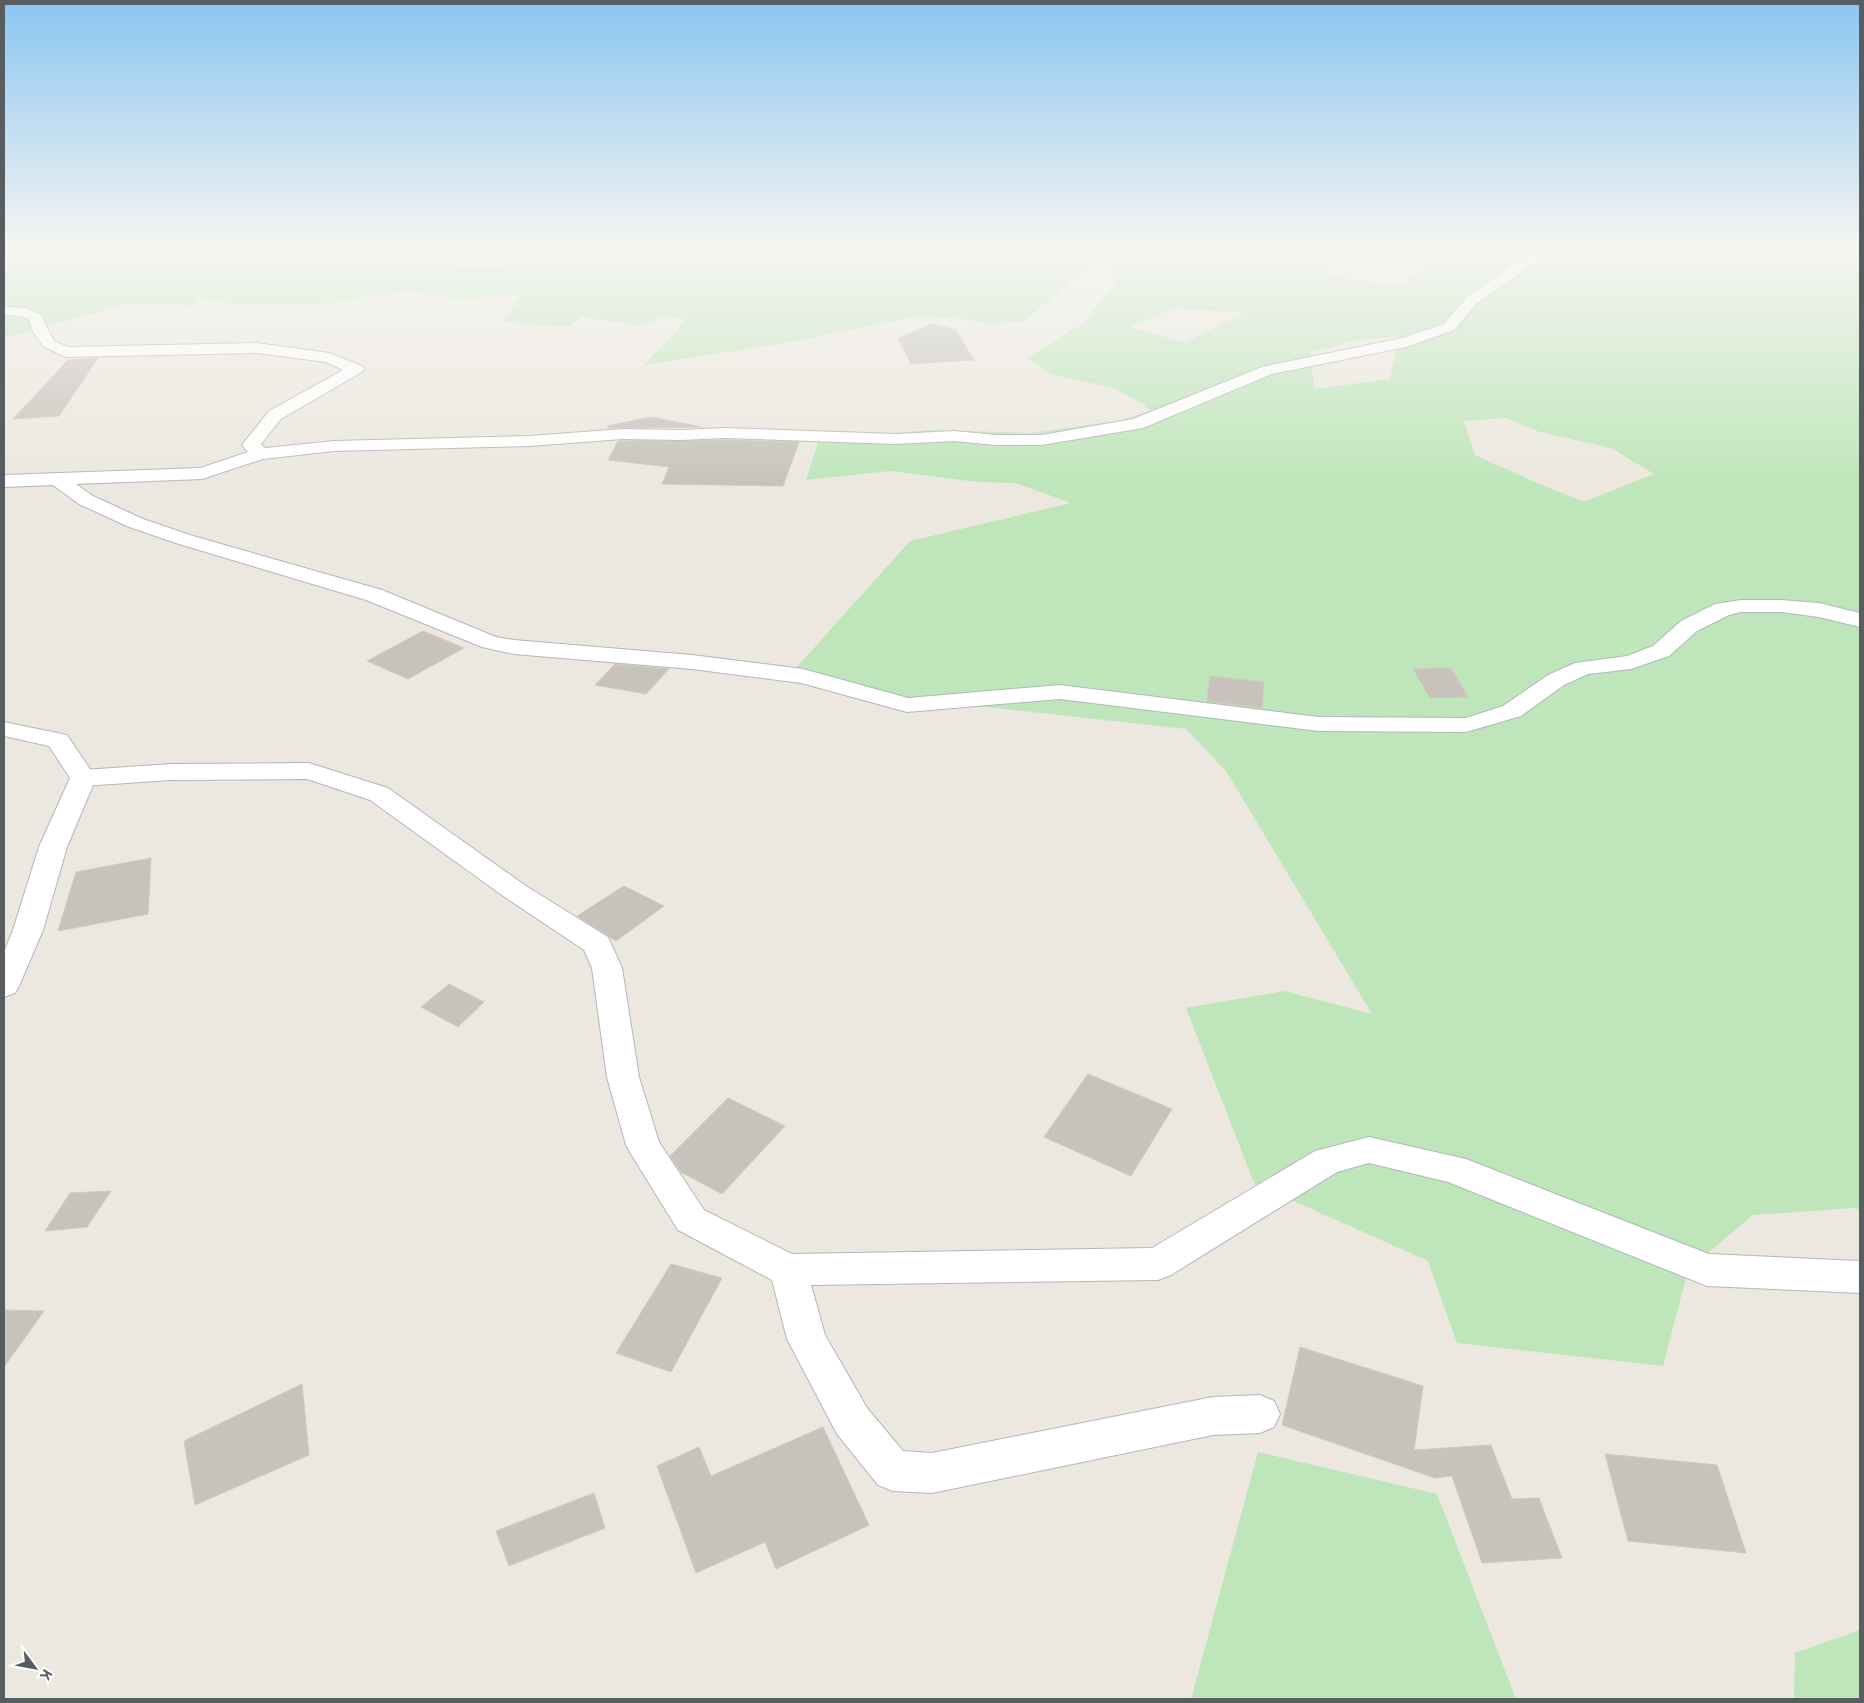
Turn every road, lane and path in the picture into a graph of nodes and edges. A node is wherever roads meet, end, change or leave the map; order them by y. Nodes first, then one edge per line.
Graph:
1 (38, 324) edge
2 (1451, 324) edge
3 (261, 454) junction
4 (59, 480) junction
5 (4, 482) edge
6 (1860, 620) edge
7 (4, 728) edge
8 (83, 778) junction
9 (4, 986) edge
10 (788, 1270) junction
11 (1860, 1277) edge
12 (1260, 1414) dead end

1 - 3 street
2 - 3 street
3 - 4 street
4 - 5 street
4 - 6 street
7 - 8 street
8 - 9 street
8 - 10 street
10 - 11 street
10 - 12 street

